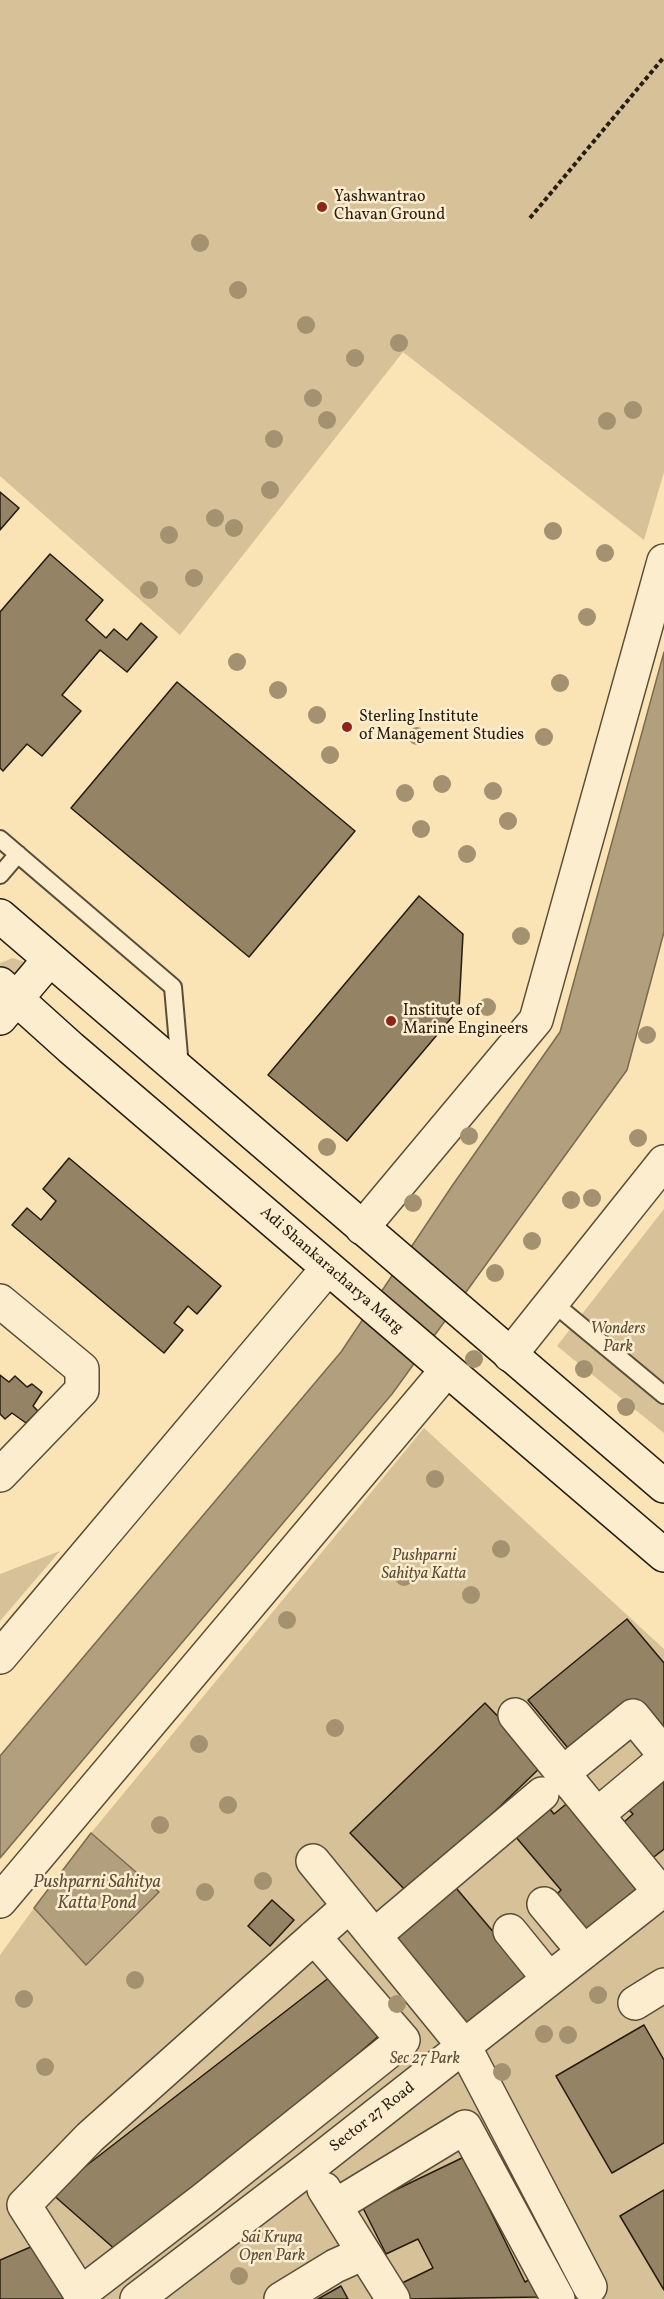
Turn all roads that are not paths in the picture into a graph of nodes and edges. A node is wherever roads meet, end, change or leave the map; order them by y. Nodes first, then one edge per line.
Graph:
1 (664, 561) edge
2 (0, 839) edge
3 (18, 854) junction
4 (0, 875) edge
5 (0, 916) edge
6 (49, 960) junction
7 (6, 1000) edge
8 (180, 1073) junction
9 (664, 1162) edge
10 (371, 1236) junction
11 (338, 1277) junction
12 (0, 1301) edge
13 (552, 1302) junction
14 (510, 1355) junction
15 (439, 1364) junction
16 (664, 1395) edge
17 (0, 1475) edge
18 (664, 1486) edge
19 (664, 1555) edge
20 (0, 1657) edge
21 (515, 1715) dead end
22 (664, 1754) edge
23 (664, 1759) edge
24 (552, 1783) junction
25 (597, 1815) junction
26 (313, 1862) dead end
27 (662, 1890) edge
28 (0, 1901) edge
29 (544, 1904) dead end
30 (350, 1906) junction
31 (510, 1931) dead end
32 (375, 1936) junction
33 (314, 1937) junction
34 (584, 1952) junction
35 (549, 1979) junction
36 (664, 1985) edge
37 (635, 2003) dead end
38 (464, 2046) junction
39 (310, 2167) junction
40 (335, 2206) junction
41 (364, 2253) junction
42 (82, 2296) edge
43 (557, 2298) edge
44 (137, 2299) edge
45 (281, 2299) edge
46 (393, 2299) edge

1 - 10 street
2 - 3 lane
3 - 4 lane
3 - 8 lane
5 - 6 street
6 - 7 street
6 - 8 street
7 - 11 street, Adi Shankaracharya Marg
8 - 10 street
9 - 13 street
10 - 14 street
11 - 15 street, Adi Shankaracharya Marg
11 - 20 street
12 - 17 street
13 - 14 street
13 - 16 lane
14 - 18 street
15 - 19 street, Adi Shankaracharya Marg
15 - 28 street
21 - 24 street
22 - 24 street
23 - 25 street
24 - 25 street
24 - 32 street
25 - 27 street
26 - 30 street
27 - 34 street, Sector 27 Road
29 - 34 street
30 - 32 street
30 - 33 street
31 - 35 street
32 - 38 street
33 - 42 street
33 - 42 street
34 - 35 street, Sector 27 Road
35 - 38 street, Sector 27 Road
36 - 37 street
38 - 39 street, Sector 27 Road
38 - 43 street
39 - 40 street
39 - 44 street, Sector 27 Road
40 - 41 street
40 - 43 street
41 - 45 street
41 - 46 street

